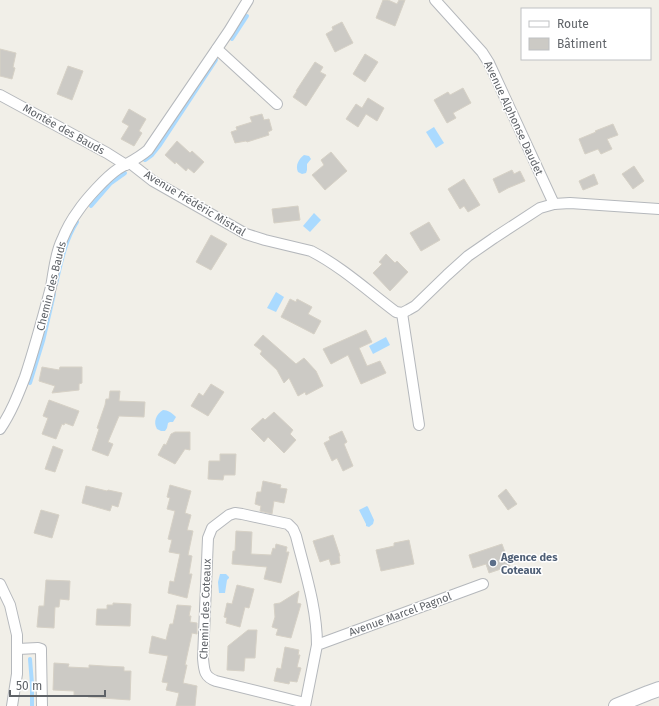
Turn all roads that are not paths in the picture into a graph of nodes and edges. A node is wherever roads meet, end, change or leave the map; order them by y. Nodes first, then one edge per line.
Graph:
1 (248, 0) edge
2 (435, 0) edge
3 (216, 49) junction
4 (0, 95) edge
5 (277, 104) dead end
6 (128, 164) junction
7 (554, 204) junction
8 (659, 209) edge
9 (402, 314) junction
10 (419, 425) dead end
11 (0, 429) edge
12 (0, 584) edge
13 (483, 584) dead end
14 (317, 645) junction
15 (18, 649) junction
16 (659, 690) edge
17 (305, 705) edge
18 (12, 706) edge
19 (42, 706) edge
20 (616, 706) edge

1 - 3 street, Chemin des Bauds
2 - 7 street, Avenue Alphonse Daudet
3 - 5 street
3 - 6 street, Chemin des Bauds
4 - 6 street, Montée des Bauds
6 - 9 street, Avenue Frédéric Mistral
6 - 11 street, Chemin des Bauds
7 - 8 street
7 - 9 street
9 - 10 street
12 - 15 street
13 - 14 street, Avenue Marcel Pagnol
14 - 17 street
14 - 17 street, Chemin des Coteaux
15 - 18 street
15 - 19 street
16 - 20 main road

